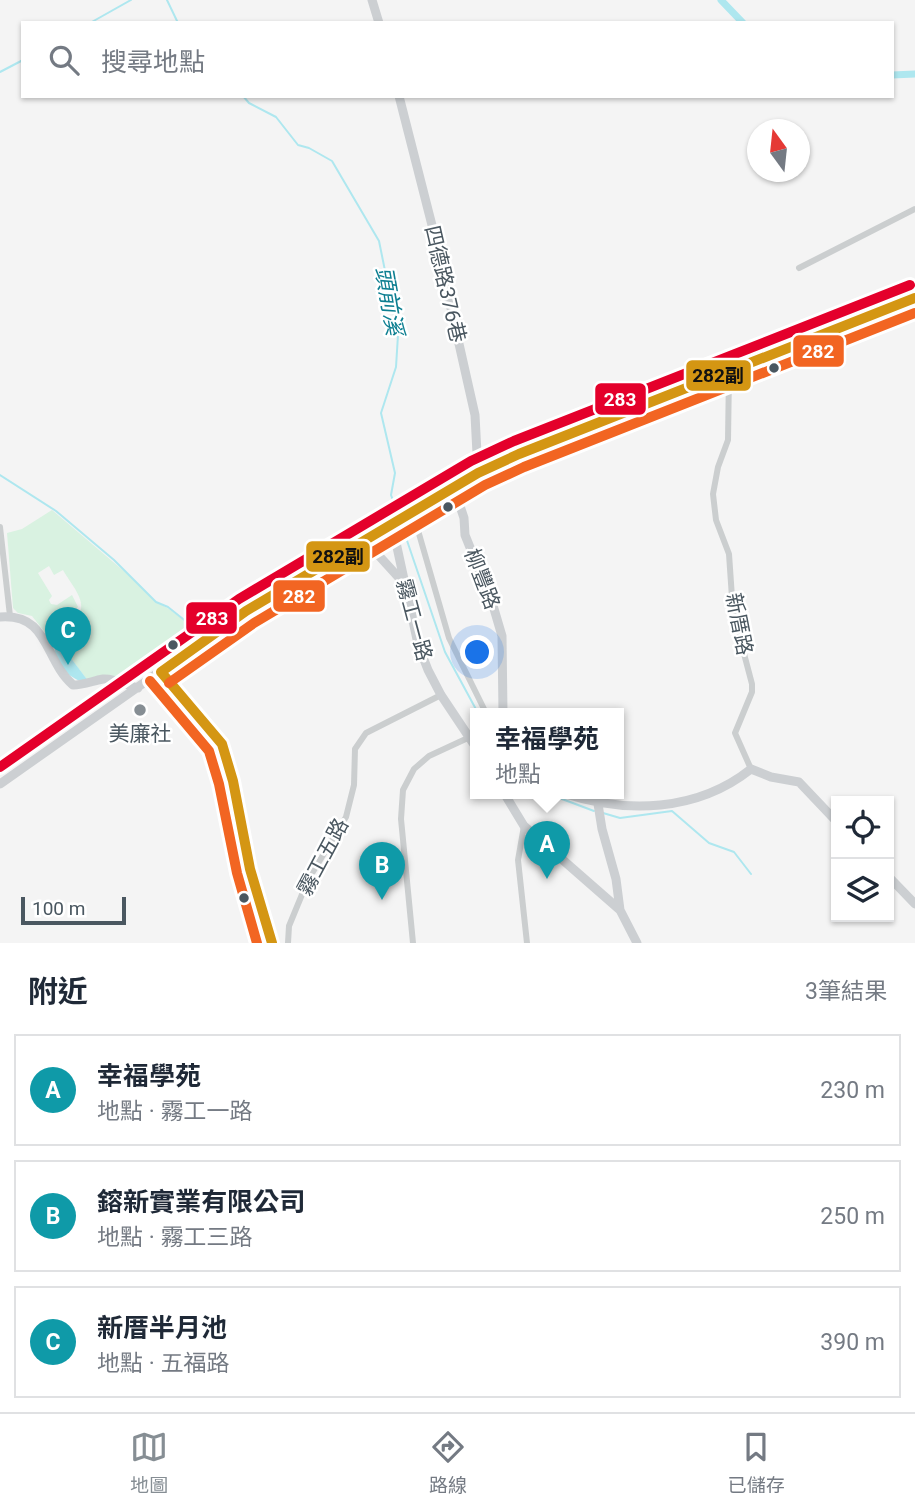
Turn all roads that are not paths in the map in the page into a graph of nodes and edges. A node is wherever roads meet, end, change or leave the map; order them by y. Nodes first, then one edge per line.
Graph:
1 (372, 0) edge
2 (378, 21) edge
3 (400, 98) edge
4 (915, 209) edge
5 (799, 268) dead end
6 (915, 298) edge
7 (729, 373) junction
8 (478, 473) junction
9 (454, 488) junction
10 (410, 514) junction
11 (394, 523) junction
12 (0, 527) edge
13 (359, 544) junction
14 (403, 582) junction
15 (5, 617) edge
16 (161, 672) junction
17 (138, 688) junction
18 (441, 695) junction
19 (484, 708) edge
20 (503, 708) edge
21 (470, 737) joint
22 (751, 769) junction
23 (0, 784) edge
24 (508, 799) edge
25 (582, 799) edge
26 (598, 804) junction
27 (831, 816) edge
28 (524, 826) junction
29 (894, 882) edge
30 (915, 904) edge
31 (620, 910) junction
32 (272, 943) edge
33 (288, 943) edge
34 (413, 943) edge
35 (527, 943) edge
36 (637, 943) edge

1 - 2 street
3 - 8 street, 四德路376巷
4 - 5 street
6 - 7 street
7 - 8 street
7 - 22 street, 新厝路
8 - 9 street
9 - 10 street
9 - 20 street, 柳豐路
10 - 11 street
10 - 19 street
11 - 13 street
11 - 14 street, 霧工一路
12 - 15 street
13 - 14 street
13 - 16 street
14 - 18 street, 霧工一路
15 - 17 street
16 - 17 street
16 - 32 street
17 - 23 street
18 - 21 street, 霧工一路
18 - 33 street, 霧工五路
21 - 34 street
22 - 26 street
22 - 27 street
24 - 28 street
25 - 26 street
26 - 31 street
28 - 31 street
28 - 35 street
29 - 30 street
31 - 36 street

